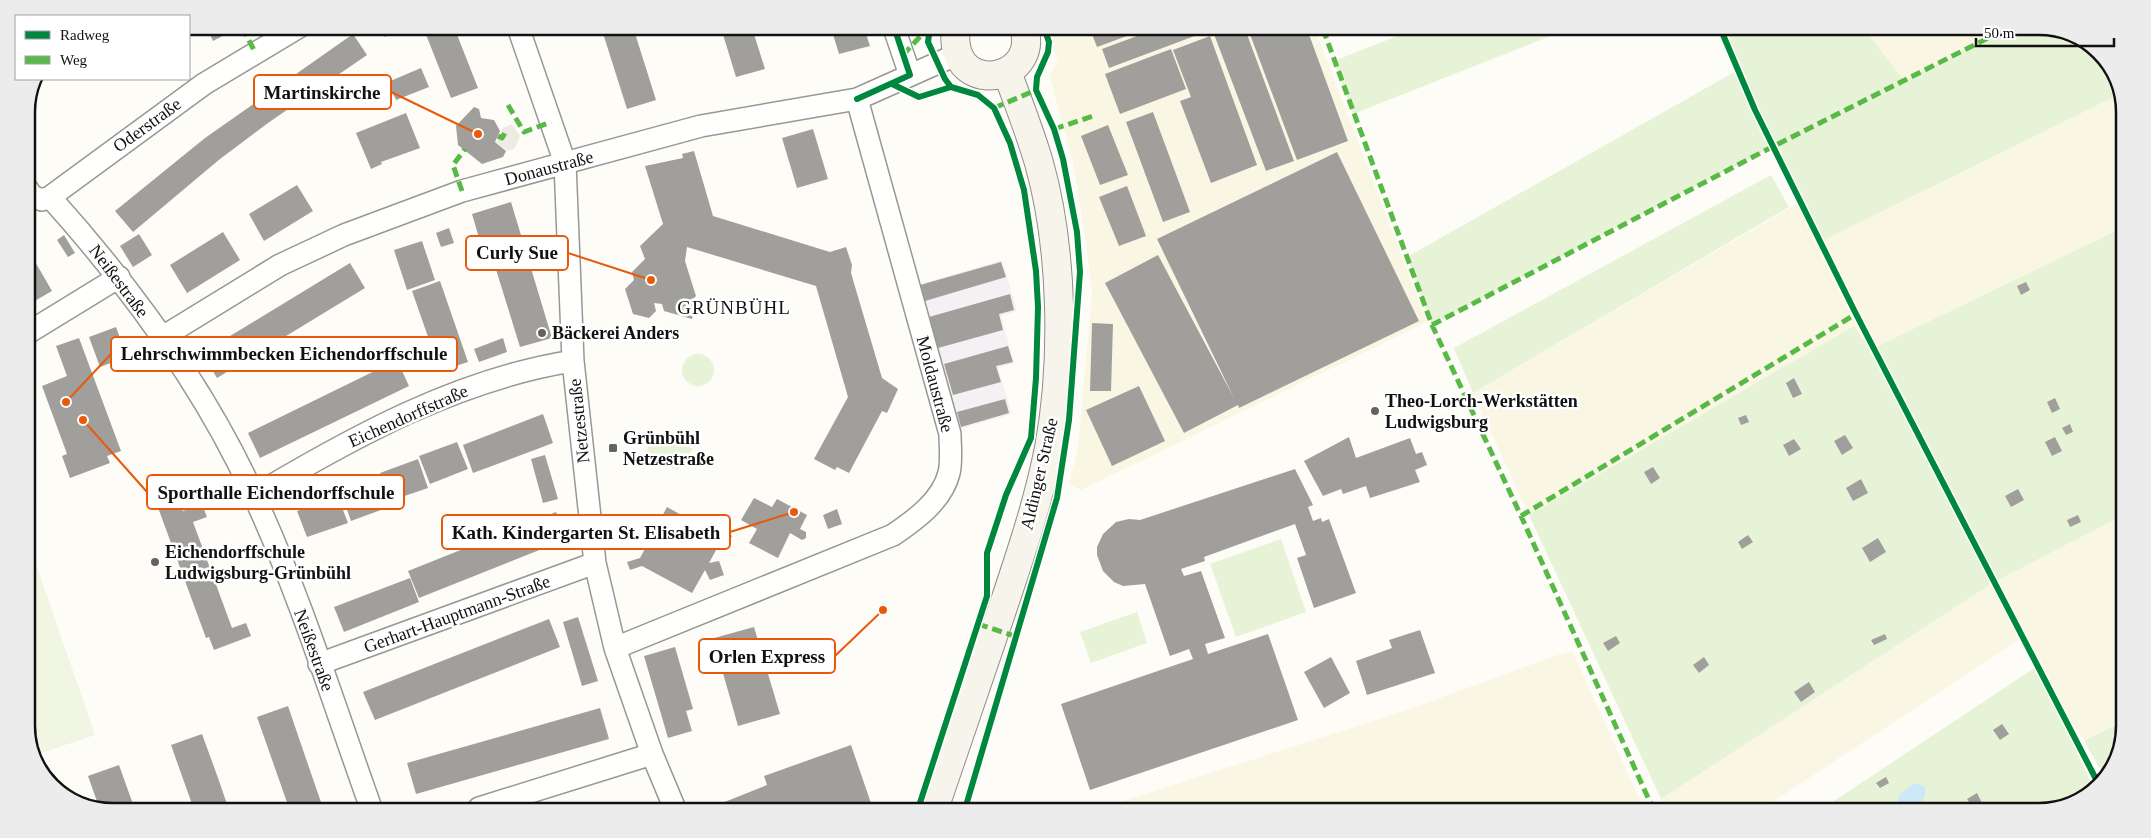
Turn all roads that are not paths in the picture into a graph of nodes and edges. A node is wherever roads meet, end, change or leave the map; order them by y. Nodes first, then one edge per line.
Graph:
1 (286, 35) edge
2 (521, 35) edge
3 (896, 35) edge
4 (1026, 35) edge
5 (958, 41) edge
6 (1007, 72) junction
7 (910, 75) junction
8 (857, 99) junction
9 (565, 163) junction
10 (35, 197) edge
11 (50, 197) junction
12 (118, 277) junction
13 (35, 328) edge
14 (161, 338) junction
15 (573, 361) junction
16 (254, 496) junction
17 (595, 563) junction
18 (616, 648) junction
19 (319, 664) junction
20 (652, 754) junction
21 (369, 803) edge
22 (495, 803) edge
23 (673, 803) edge
24 (936, 803) edge

1 - 11 street, Oderstraße
2 - 9 street, Netzestraße
3 - 7 street
4 - 6 main road
5 - 6 main road
5 - 7 street, Donaustraße
6 - 24 main road, Aldinger Straße
7 - 8 street, Donaustraße
8 - 9 street, Donaustraße
8 - 18 street, Moldaustraße
9 - 14 street, Donaustraße
9 - 15 street, Netzestraße
10 - 11 street
11 - 12 street, Neißestraße
12 - 13 street
12 - 14 street, Neißestraße
14 - 16 street, Neißestraße
15 - 16 street, Eichendorffstraße
15 - 17 street, Netzestraße
16 - 19 street, Neißestraße
17 - 18 street, Netzestraße
17 - 19 street, Gerhart-Hauptmann-Straße
18 - 20 street, Netzestraße
19 - 21 street, Neißestraße
20 - 22 street
20 - 23 street, Netzestraße

